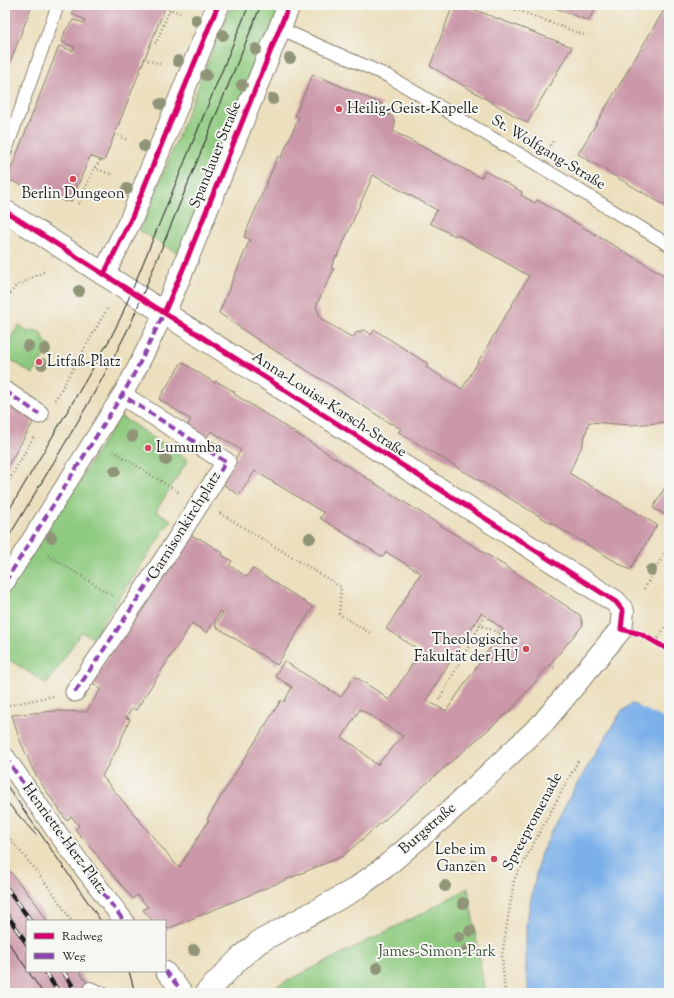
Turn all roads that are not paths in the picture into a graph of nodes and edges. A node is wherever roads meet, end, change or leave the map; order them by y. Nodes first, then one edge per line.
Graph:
1 (58, 5) edge
2 (218, 5) edge
3 (289, 5) edge
4 (279, 28) junction
5 (5, 153) edge
6 (5, 212) edge
7 (669, 245) edge
8 (104, 274) junction
9 (164, 314) junction
10 (5, 391) edge
11 (122, 395) junction
12 (39, 414) dead end
13 (5, 582) edge
14 (620, 629) joint
15 (75, 692) road end
16 (5, 756) edge
17 (123, 920) edge
18 (166, 972) edge
19 (90, 988) dead end
20 (182, 992) dead end
21 (103, 993) edge
22 (206, 993) edge

1 - 5 lane
2 - 8 street
3 - 4 street, Spandauer Straße
4 - 7 lane, St. Wolfgang-Straße
4 - 9 street, Spandauer Straße
6 - 8 street, Anna-Louisa-Karsch-Straße
8 - 9 street, Anna-Louisa-Karsch-Straße
9 - 11 street
9 - 14 street, Anna-Louisa-Karsch-Straße
10 - 12 street
11 - 13 street
11 - 15 street, Garnisonkirchplatz
14 - 22 street, Burgstraße
16 - 17 street, Henriette-Herz-Platz
18 - 20 street
19 - 21 lane

